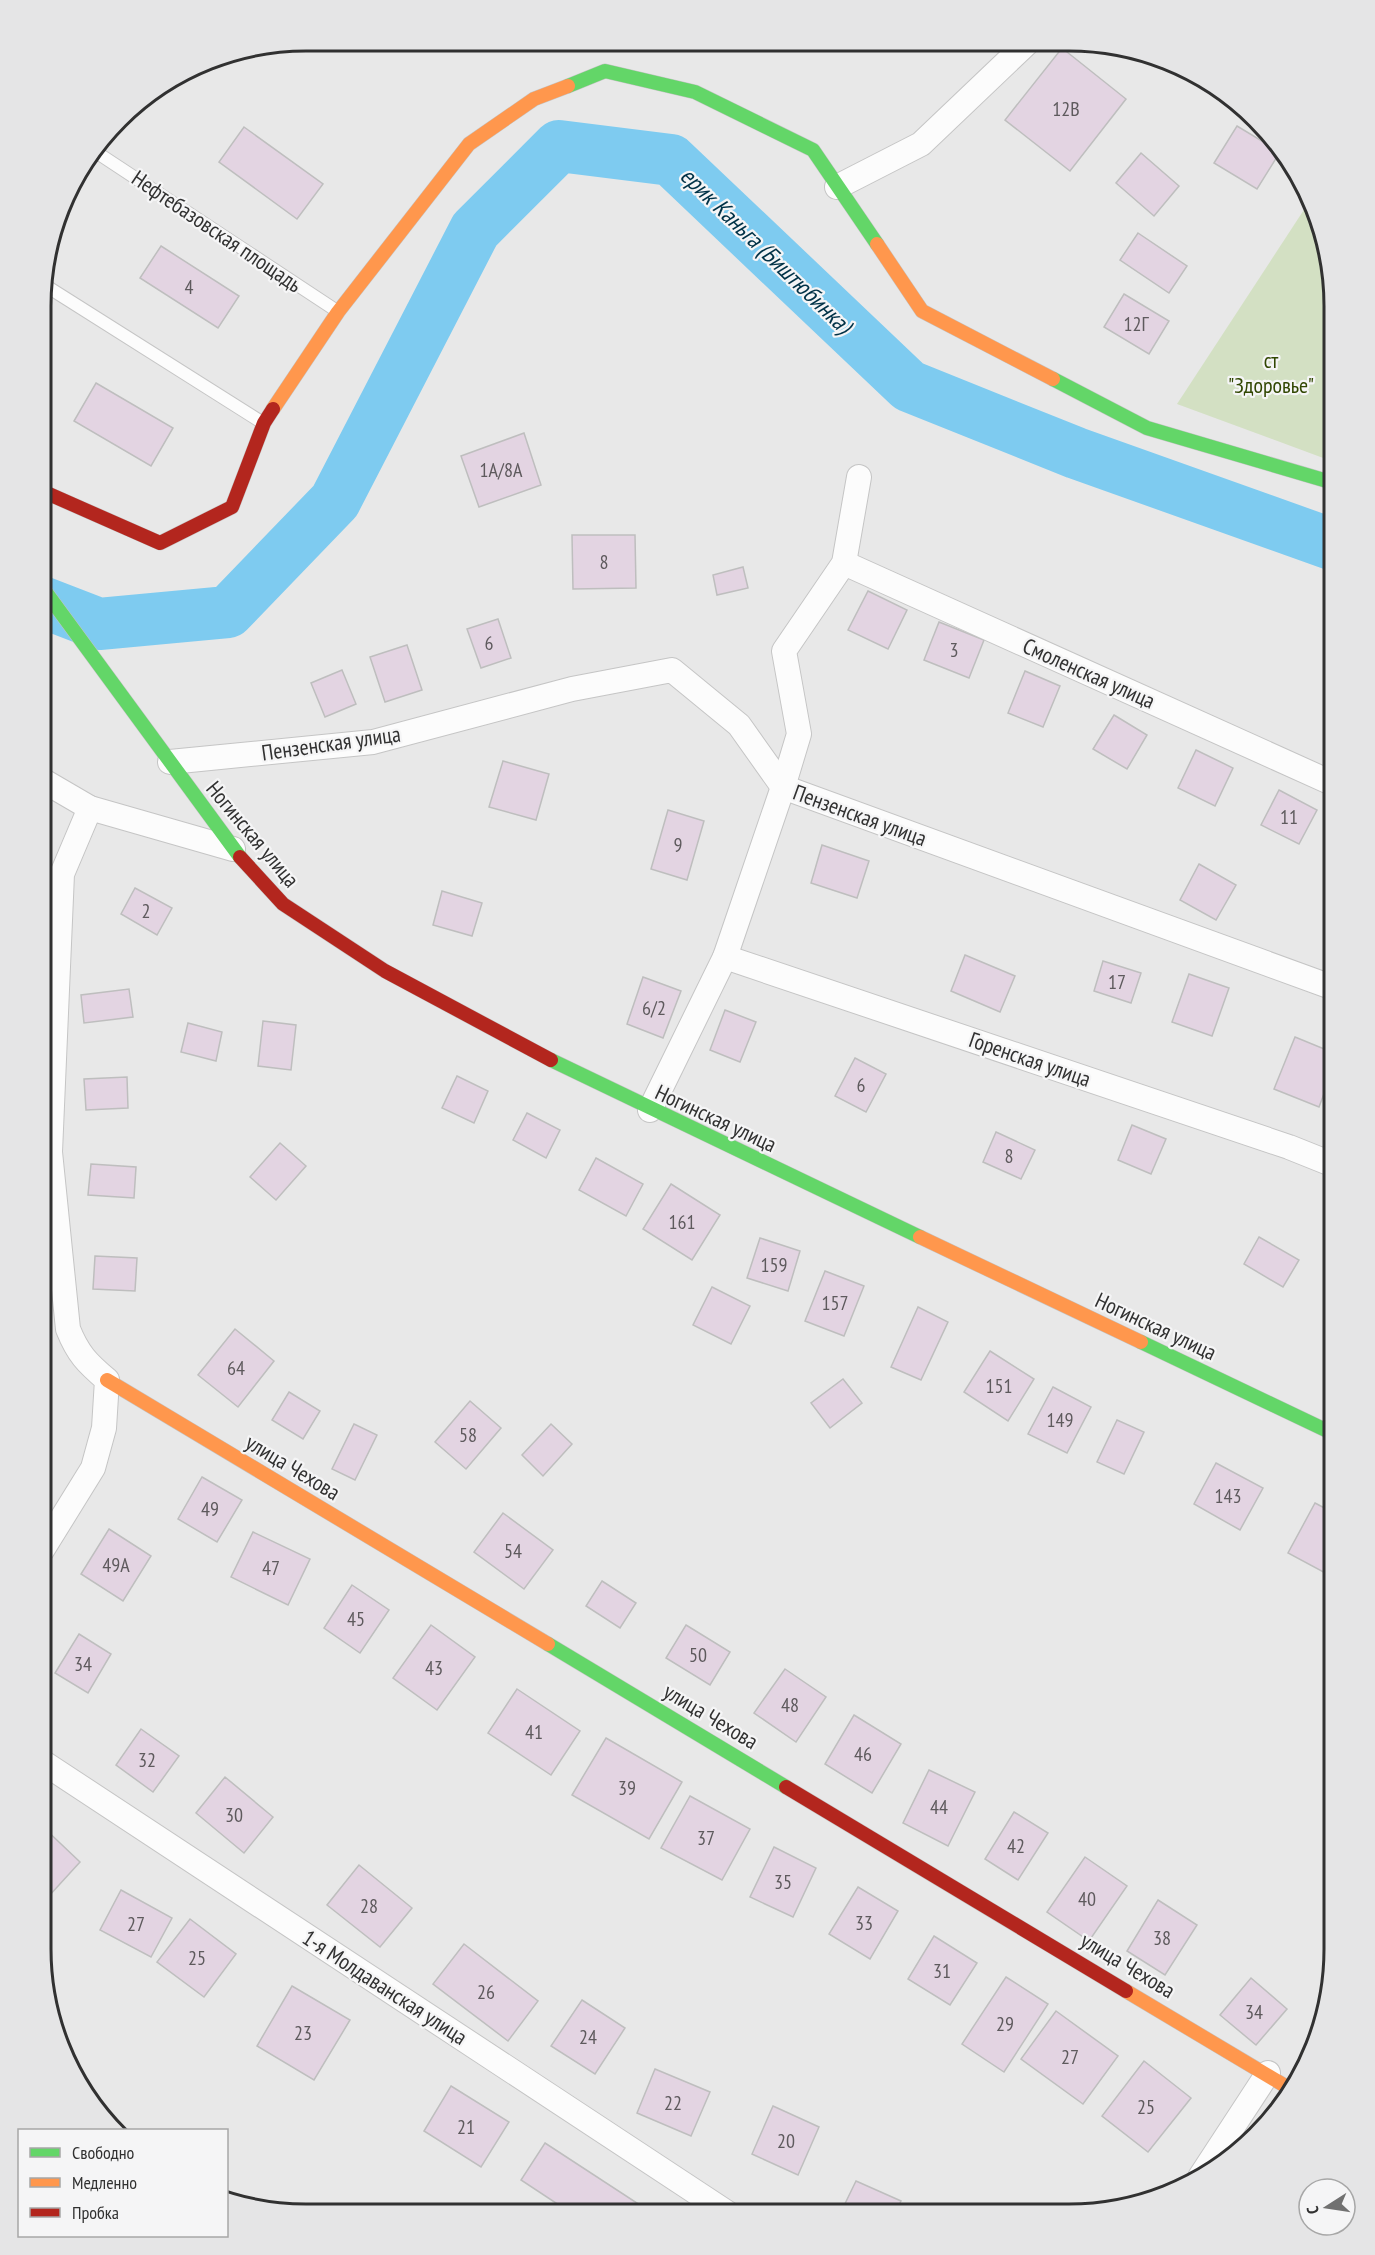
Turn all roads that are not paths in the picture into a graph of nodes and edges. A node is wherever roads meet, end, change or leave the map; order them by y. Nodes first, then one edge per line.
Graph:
1 (1019, 51) edge
2 (101, 155) edge
3 (837, 187) junction
4 (52, 290) edge
5 (338, 312) junction
6 (264, 423) junction
7 (859, 477) dead end
8 (1324, 480) edge
9 (51, 495) edge
10 (844, 563) junction
11 (51, 599) edge
12 (170, 762) junction
13 (1324, 779) edge
14 (51, 785) edge
15 (783, 786) junction
16 (90, 808) junction
17 (233, 849) junction
18 (725, 957) junction
19 (1324, 984) edge
20 (51, 1066) edge
21 (650, 1110) junction
22 (1324, 1161) edge
23 (51, 1193) edge
24 (107, 1380) junction
25 (1324, 1429) edge
26 (51, 1536) edge
27 (51, 1768) edge
28 (1268, 2073) junction
29 (1285, 2085) edge
30 (1210, 2162) edge
31 (714, 2204) edge

1 - 3 street
2 - 5 lane, Нефтебазовская площадь
3 - 5 street
3 - 8 street
4 - 6 lane
5 - 6 street
6 - 9 street
7 - 10 street
10 - 13 street, Смоленская улица
10 - 15 street
11 - 12 street, Ногинская улица
12 - 15 street, Пензенская улица
12 - 17 street, Ногинская улица
14 - 16 street
15 - 18 street
15 - 19 street, Пензенская улица
16 - 17 street
16 - 20 street
17 - 21 street, Ногинская улица
18 - 21 street
18 - 22 street, Горенская улица
21 - 25 street, Ногинская улица
23 - 24 street
24 - 26 street
24 - 28 street, улица Чехова
27 - 31 street, 1-я Молдаванская улица
28 - 29 street, улица Чехова
28 - 30 street

